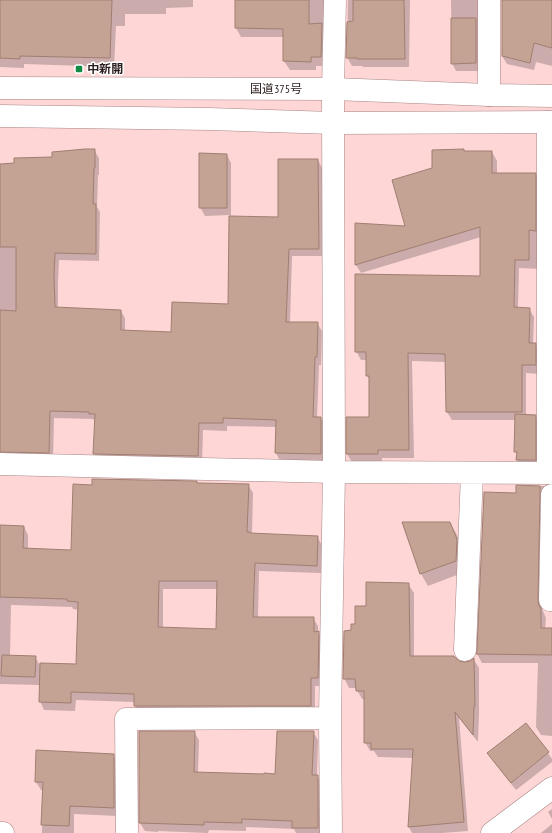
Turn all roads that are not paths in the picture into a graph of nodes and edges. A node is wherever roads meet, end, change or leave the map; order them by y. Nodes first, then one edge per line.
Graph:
1 (335, 0) edge
2 (489, 0) edge
3 (0, 88) edge
4 (333, 89) junction
5 (489, 95) junction
6 (552, 96) edge
7 (0, 116) edge
8 (333, 122) junction
9 (550, 122) edge
10 (0, 464) edge
11 (334, 472) junction
12 (472, 473) junction
13 (550, 473) edge
14 (552, 495) edge
15 (552, 600) edge
16 (465, 650) dead end
17 (330, 718) junction
18 (552, 788) edge
19 (0, 833) edge
20 (4, 833) edge
21 (127, 833) edge
22 (331, 833) edge
23 (492, 833) edge

1 - 4 main road
2 - 5 main road
3 - 4 main road, 国道375号
4 - 5 main road, 国道375号
4 - 8 main road
5 - 6 main road, 国道375号
7 - 8 main road
8 - 9 main road
8 - 11 main road
9 - 13 main road
10 - 11 main road
11 - 12 main road
11 - 17 main road
12 - 13 main road
12 - 16 main road
14 - 15 main road
17 - 21 main road
17 - 22 main road
18 - 23 main road
19 - 20 main road

